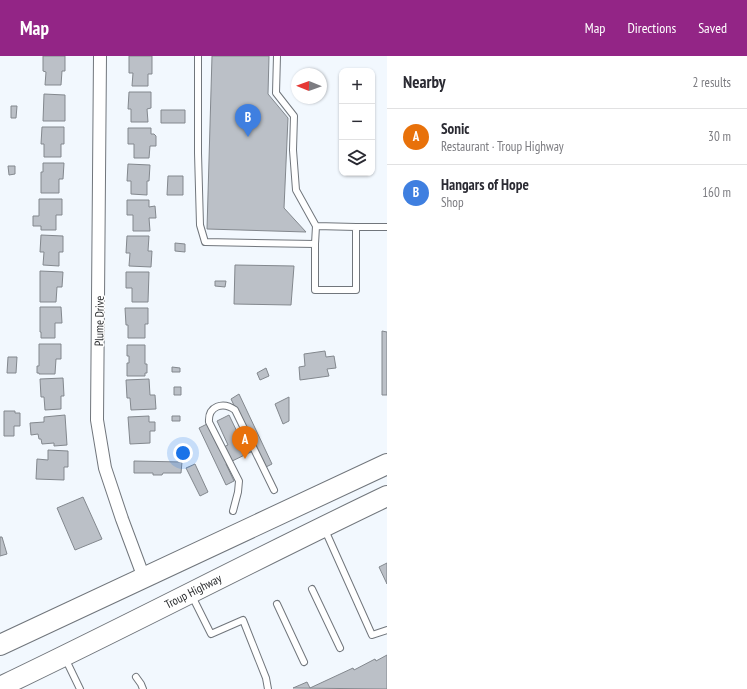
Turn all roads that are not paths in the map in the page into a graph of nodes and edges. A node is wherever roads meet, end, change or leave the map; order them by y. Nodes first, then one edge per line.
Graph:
1 (100, 56) edge
2 (198, 56) edge
3 (277, 56) edge
4 (316, 226) junction
5 (356, 227) junction
6 (387, 227) edge
7 (316, 244) junction
8 (387, 464) edge
9 (274, 490) dead end
10 (387, 496) edge
11 (233, 511) dead end
12 (323, 527) junction
13 (144, 578) junction
14 (312, 589) dead end
15 (191, 593) junction
16 (277, 604) dead end
17 (387, 630) edge
18 (0, 646) edge
19 (340, 648) dead end
20 (64, 656) junction
21 (304, 662) dead end
22 (136, 677) dead end
23 (1, 687) edge
24 (80, 689) edge
25 (143, 689) edge
26 (268, 689) edge

1 - 13 street, Plume Drive
2 - 7 lane
3 - 4 lane
4 - 5 lane
4 - 7 lane
5 - 6 lane
5 - 7 lane
8 - 13 highway
9 - 11 lane
10 - 12 highway, Troup Highway
12 - 15 highway, Troup Highway
12 - 17 lane
13 - 18 highway
14 - 19 lane
15 - 20 highway, Troup Highway
15 - 26 lane
16 - 21 lane
20 - 23 highway, Troup Highway
20 - 24 lane
22 - 25 lane

